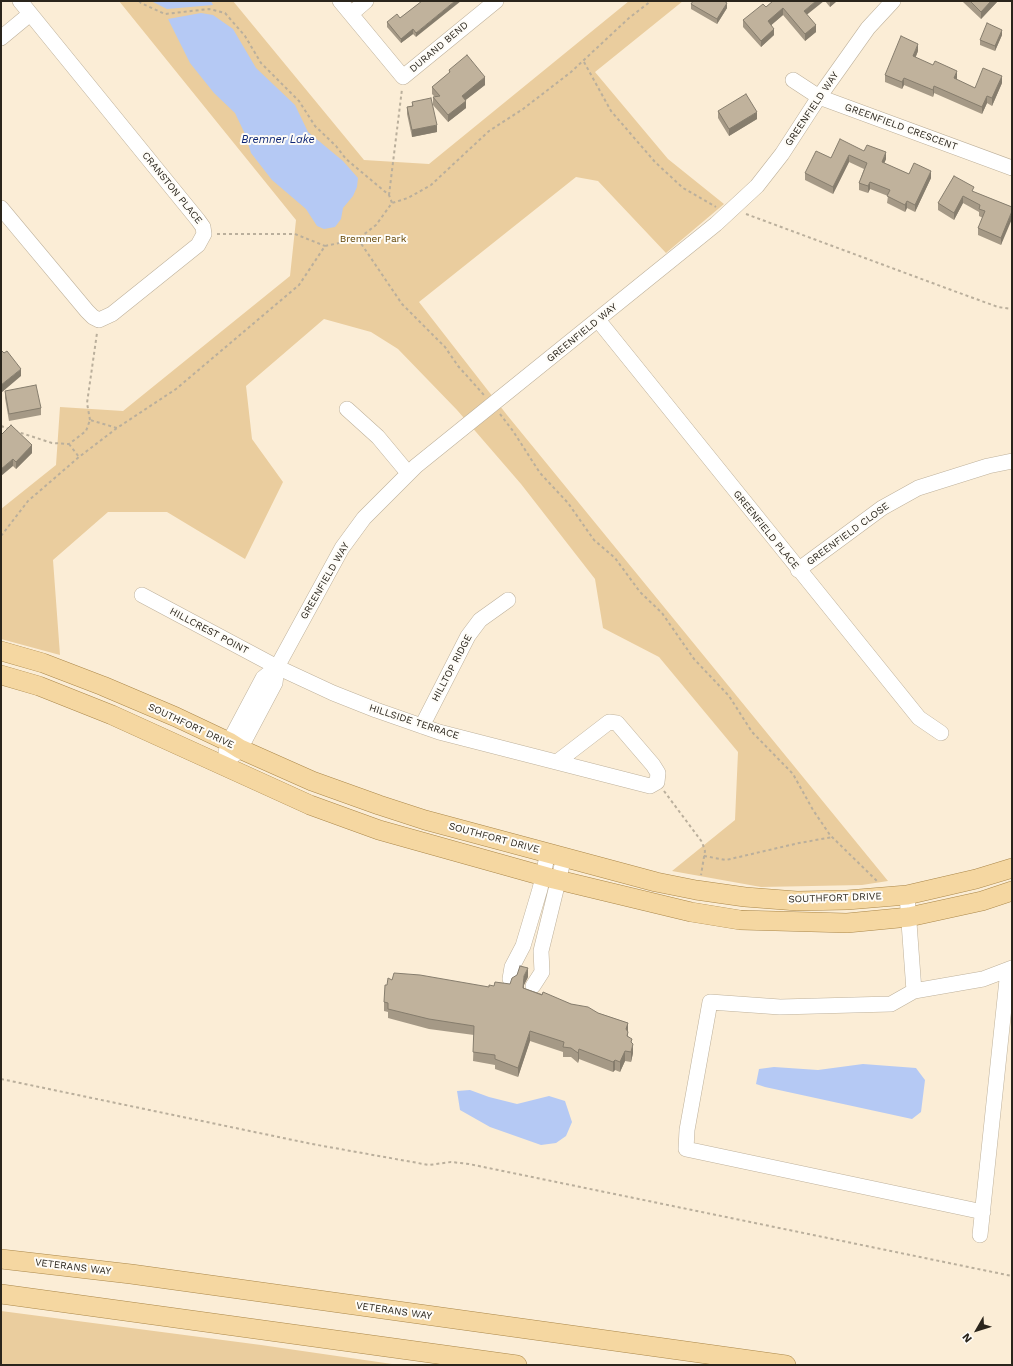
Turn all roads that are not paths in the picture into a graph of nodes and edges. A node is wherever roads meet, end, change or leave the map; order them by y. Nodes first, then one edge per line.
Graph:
1 (20, 1) edge
2 (340, 1) edge
3 (366, 1) edge
4 (496, 1) edge
5 (893, 1) edge
6 (30, 14) junction
7 (351, 14) junction
8 (1, 38) edge
9 (793, 80) dead end
10 (819, 97) junction
11 (1012, 168) edge
12 (1, 208) edge
13 (598, 320) junction
14 (347, 409) dead end
15 (1012, 461) edge
16 (408, 473) junction
17 (798, 570) junction
18 (142, 595) dead end
19 (508, 600) dead end
20 (1, 651) edge
21 (276, 666) junction
22 (1, 675) edge
23 (422, 726) junction
24 (941, 733) dead end
25 (234, 746) junction
26 (557, 762) junction
27 (223, 765) junction
28 (556, 854) junction
29 (1012, 868) edge
30 (552, 878) junction
31 (1012, 891) edge
32 (906, 895) junction
33 (909, 917) junction
34 (1010, 969) edge
35 (510, 979) edge
36 (533, 986) dead end
37 (914, 991) junction
38 (983, 1212) junction
39 (980, 1235) dead end
40 (1, 1259) edge
41 (1, 1294) edge
42 (517, 1365) edge
43 (786, 1365) edge

1 - 6 street, CRANSTON PLACE
2 - 7 street, DURAND BEND
3 - 7 street
4 - 7 street, DURAND BEND
5 - 10 street, GREENFIELD WAY
6 - 8 street
6 - 12 street, CRANSTON PLACE
9 - 10 street, GREENFIELD CRESCENT
10 - 11 street, GREENFIELD CRESCENT
10 - 13 street, GREENFIELD WAY
13 - 16 street, GREENFIELD WAY
13 - 17 street, GREENFIELD PLACE
14 - 16 street
15 - 17 street, GREENFIELD CLOSE
16 - 21 street, GREENFIELD WAY
17 - 24 street, GREENFIELD PLACE
18 - 21 street, HILLCREST POINT
19 - 23 street, HILLTOP RIDGE
20 - 25 main road, SOUTHFORT DRIVE
21 - 23 street, HILLSIDE TERRACE
21 - 25 street, GREENFIELD WAY
22 - 27 main road
23 - 26 street, HILLSIDE TERRACE
25 - 27 street, GREENFIELD WAY
25 - 28 main road, SOUTHFORT DRIVE
26 - 26 street, HILLSIDE TERRACE
27 - 30 main road
28 - 30 street
28 - 32 main road, SOUTHFORT DRIVE
29 - 32 main road, SOUTHFORT DRIVE
30 - 33 main road
30 - 35 street
30 - 36 street
31 - 33 main road
32 - 33 street
33 - 37 street
34 - 37 street
34 - 38 street
37 - 38 street
38 - 39 street
40 - 43 main road, VETERANS WAY
41 - 42 main road

